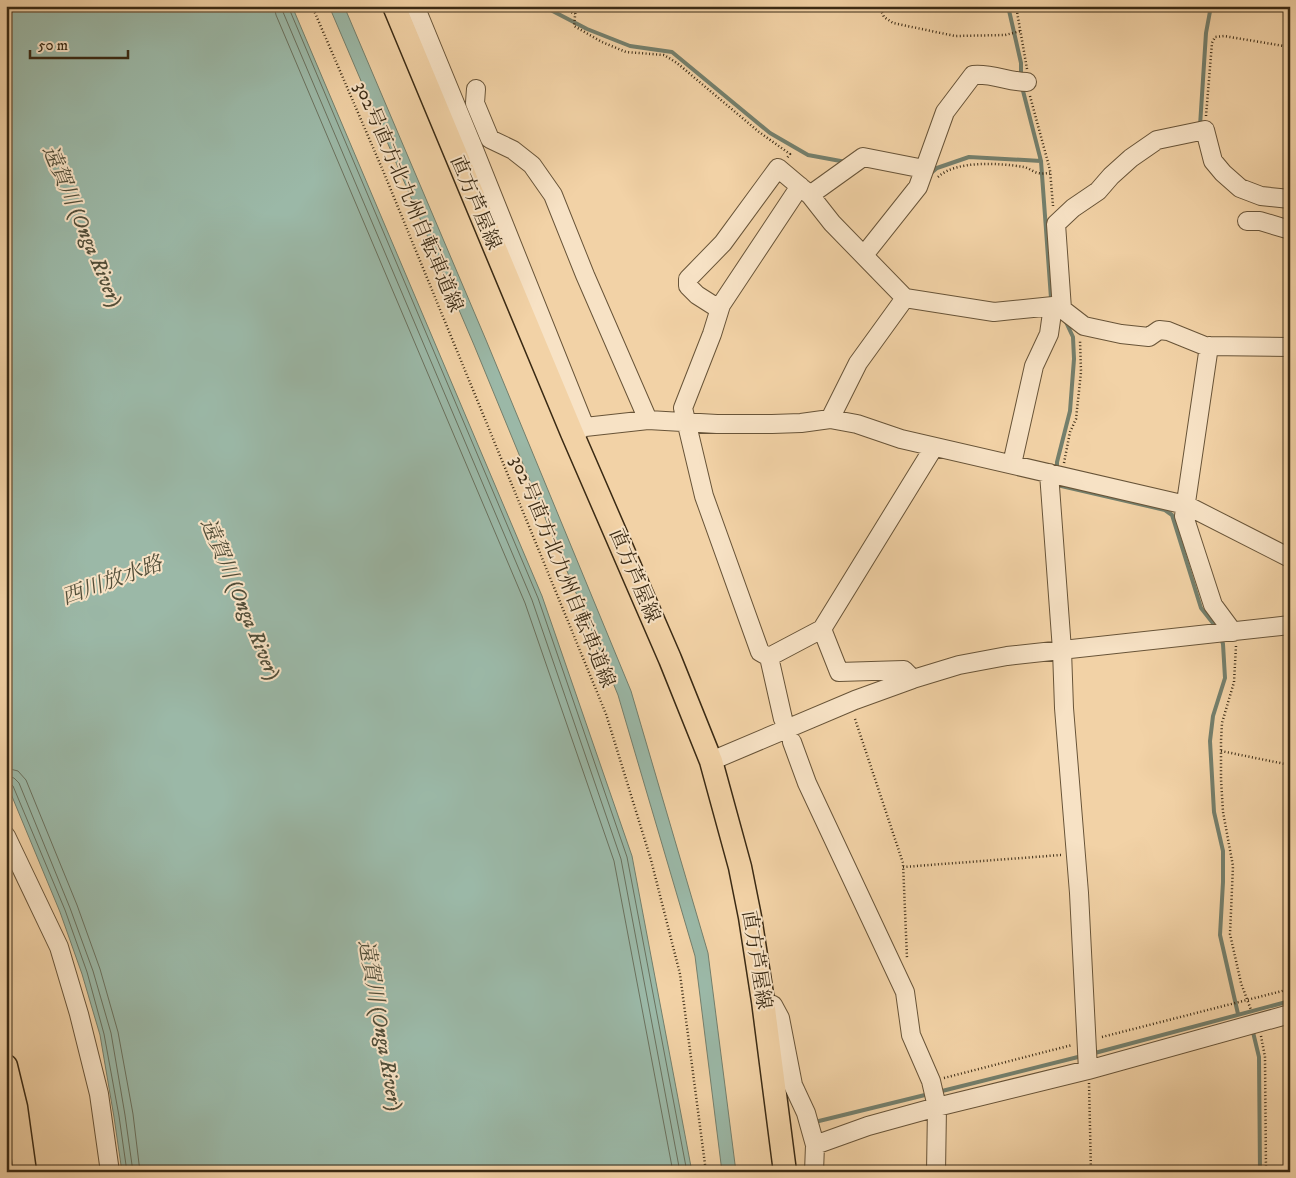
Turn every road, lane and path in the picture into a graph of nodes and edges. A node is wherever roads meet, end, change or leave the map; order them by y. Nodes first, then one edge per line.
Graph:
1 (312, 6) edge
2 (394, 6) edge
3 (414, 6) edge
4 (559, 6) edge
5 (576, 6) edge
6 (879, 6) edge
7 (1016, 6) edge
8 (575, 14) junction
9 (1021, 31) junction
10 (1290, 47) edge
11 (1027, 82) junction
12 (476, 89) dead end
13 (1205, 130) junction
14 (468, 135) junction
15 (490, 139) junction
16 (778, 168) junction
17 (1050, 174) junction
18 (922, 176) junction
19 (805, 190) junction
20 (1290, 199) edge
21 (1246, 221) dead end
22 (1056, 224) junction
23 (1290, 230) edge
24 (864, 256) junction
25 (905, 298) junction
26 (1058, 307) junction
27 (719, 309) junction
28 (1078, 322) junction
29 (1209, 346) junction
30 (1290, 347) edge
31 (830, 419) junction
32 (648, 420) junction
33 (685, 421) junction
34 (578, 430) junction
35 (934, 447) junction
36 (1012, 464) junction
37 (1056, 475) junction
38 (1186, 505) junction
39 (1290, 558) edge
40 (1290, 625) edge
41 (822, 629) junction
42 (1233, 632) junction
43 (1062, 650) junction
44 (769, 657) junction
45 (913, 679) junction
46 (783, 719) dead end
47 (855, 719) dead end
48 (792, 742) dead end
49 (1221, 751) junction
50 (710, 762) junction
51 (1290, 765) edge
52 (6, 836) edge
53 (1076, 854) junction
54 (903, 867) junction
55 (907, 961) dead end
56 (1290, 989) edge
57 (1249, 999) dead end
58 (763, 1001) junction
59 (1290, 1014) edge
60 (1256, 1023) junction
61 (6, 1066) edge
62 (1088, 1070) junction
63 (936, 1107) junction
64 (815, 1145) junction
65 (25, 1172) edge
66 (110, 1172) edge
67 (706, 1172) edge
68 (785, 1172) edge
69 (814, 1172) edge
70 (936, 1172) edge
71 (1091, 1172) edge
72 (1266, 1172) edge

1 - 67 path, 302号直方北九州自転車道線
2 - 34 main road, 直方芦屋線
3 - 14 street
4 - 8 path
5 - 8 path
6 - 9 path
7 - 9 path
8 - 16 path
9 - 11 path
10 - 13 path
11 - 17 path
11 - 18 street
12 - 15 street
13 - 20 street
13 - 22 street
14 - 15 street
14 - 34 street
15 - 32 street
16 - 19 street
16 - 27 street
17 - 18 path
17 - 22 path
18 - 19 street
18 - 24 street
19 - 24 street
19 - 27 street
21 - 23 street
22 - 26 street
24 - 25 street
25 - 26 street
25 - 31 street
26 - 28 street
26 - 36 street
27 - 33 street
28 - 29 street
28 - 37 path
29 - 30 street
29 - 38 street
31 - 33 street
31 - 35 street
32 - 33 street
32 - 34 street
33 - 44 street
34 - 50 main road, 直方芦屋線
35 - 36 street
35 - 41 street
36 - 37 street
37 - 38 street
37 - 43 street
38 - 39 street
38 - 42 street
40 - 42 street
41 - 44 street
41 - 45 street
42 - 43 street
42 - 49 path
43 - 45 street
43 - 53 street
44 - 46 street
45 - 50 street
47 - 54 path
48 - 63 street
49 - 51 path
49 - 60 path
50 - 58 main road, 直方芦屋線
52 - 66 street
53 - 54 path
53 - 62 street
54 - 55 path
56 - 57 path
58 - 64 street
58 - 68 main road, 直方芦屋線
59 - 60 street
60 - 62 street
60 - 72 path
61 - 65 main road
62 - 63 street
62 - 71 path
63 - 64 street
63 - 70 street
64 - 69 street

